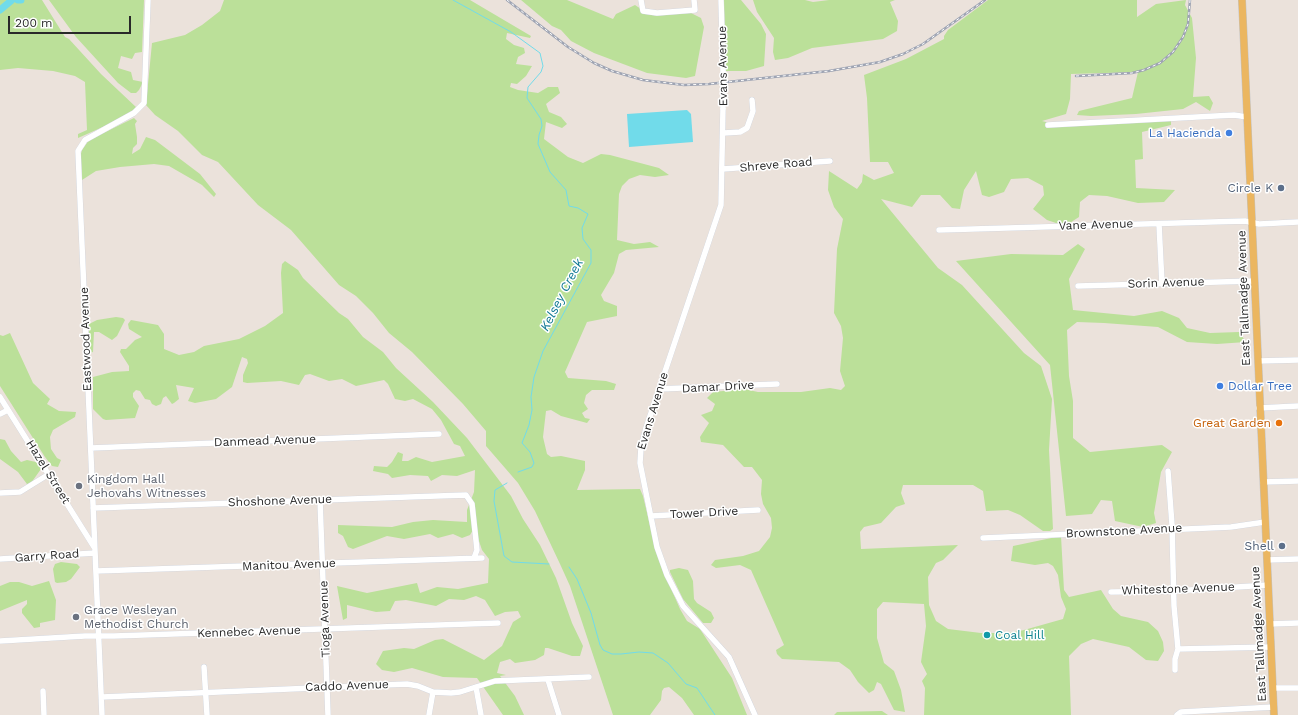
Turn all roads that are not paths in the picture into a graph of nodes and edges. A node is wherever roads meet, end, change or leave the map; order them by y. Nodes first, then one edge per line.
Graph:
1 (148, 0) edge
2 (641, 0) edge
3 (694, 0) edge
4 (721, 0) edge
5 (1242, 0) edge
6 (752, 100) dead end
7 (1247, 117) junction
8 (1048, 125) dead end
9 (724, 133) junction
10 (830, 161) dead end
11 (723, 169) junction
12 (1253, 222) junction
13 (1298, 222) edge
14 (1159, 224) junction
15 (939, 230) dead end
16 (1254, 281) junction
17 (1162, 284) junction
18 (1078, 286) dead end
19 (1298, 360) edge
20 (1258, 361) junction
21 (776, 384) dead end
22 (659, 389) junction
23 (0, 397) edge
24 (1298, 406) edge
25 (1259, 408) junction
26 (8, 410) junction
27 (0, 414) edge
28 (439, 434) dead end
29 (91, 448) junction
30 (1168, 470) dead end
31 (49, 474) junction
32 (1298, 481) edge
33 (1264, 482) junction
34 (0, 493) edge
35 (320, 500) junction
36 (94, 508) junction
37 (758, 510) dead end
38 (651, 516) junction
39 (1265, 522) junction
40 (1172, 529) junction
41 (983, 538) dead end
42 (95, 550) junction
43 (474, 558) junction
44 (482, 558) dead end
45 (0, 559) edge
46 (1298, 559) edge
47 (1267, 560) junction
48 (322, 563) junction
49 (96, 571) junction
50 (1268, 585) junction
51 (1174, 591) junction
52 (1111, 592) dead end
53 (498, 623) dead end
54 (1298, 623) edge
55 (1270, 624) junction
56 (325, 629) junction
57 (99, 636) junction
58 (0, 641) edge
59 (1271, 647) junction
60 (1178, 649) junction
61 (204, 667) dead end
62 (1175, 670) dead end
63 (589, 677) dead end
64 (548, 680) junction
65 (327, 687) junction
66 (476, 687) junction
67 (1273, 688) junction
68 (1298, 688) edge
69 (42, 691) dead end
70 (206, 692) junction
71 (433, 692) junction
72 (102, 697) junction
73 (1274, 707) junction
74 (44, 715) edge
75 (102, 715) edge
76 (206, 715) edge
77 (328, 715) edge
78 (429, 715) edge
79 (481, 715) edge
80 (559, 715) edge
81 (755, 715) edge
82 (1178, 715) edge
83 (1274, 715) edge

1 - 29 street, Eastwood Avenue
2 - 3 street
4 - 9 street, Evans Avenue, bridge
5 - 7 main road, East Tallmadge Avenue
6 - 9 street
7 - 8 street
7 - 12 main road, East Tallmadge Avenue
9 - 11 street, Evans Avenue
10 - 11 street, Shreve Road
11 - 22 street, Evans Avenue
12 - 13 street, Vane Avenue
12 - 14 street, Vane Avenue
12 - 16 main road, East Tallmadge Avenue
14 - 15 street, Vane Avenue
14 - 17 street
16 - 17 street, Sorin Avenue
16 - 20 main road, East Tallmadge Avenue
17 - 18 street, Sorin Avenue
19 - 20 street
20 - 25 main road, East Tallmadge Avenue
21 - 22 street, Damar Drive
22 - 38 street, Evans Avenue
23 - 26 street, Hazel Street
24 - 25 street
25 - 33 main road, East Tallmadge Avenue
26 - 27 street
26 - 31 street, Hazel Street
28 - 29 street, Danmead Avenue
29 - 36 street, Eastwood Avenue
30 - 40 street
31 - 34 street
31 - 42 street, Hazel Street
32 - 33 street
33 - 39 main road, East Tallmadge Avenue
35 - 36 street, Shoshone Avenue
35 - 43 street, Shoshone Avenue
35 - 48 street, Tioga Avenue
36 - 42 street, Eastwood Avenue
37 - 38 street, Tower Drive
38 - 81 street, Evans Avenue
39 - 40 street, Brownstone Avenue
39 - 47 main road, East Tallmadge Avenue
40 - 41 street, Brownstone Avenue
40 - 51 street
42 - 45 street, Garry Road
42 - 49 street, Eastwood Avenue
43 - 44 street, Manitou Avenue
43 - 48 street, Manitou Avenue
46 - 47 street
47 - 50 main road, East Tallmadge Avenue
48 - 49 street, Manitou Avenue
48 - 56 street, Tioga Avenue
49 - 57 street, Eastwood Avenue
50 - 51 street, Whitestone Avenue
50 - 55 main road, East Tallmadge Avenue
51 - 52 street, Whitestone Avenue
51 - 60 street
53 - 56 street, Kennebec Avenue
54 - 55 street
55 - 59 main road, East Tallmadge Avenue
56 - 57 street, Kennebec Avenue
56 - 65 street, Tioga Avenue
57 - 58 street, Kennebec Avenue
57 - 72 street, Eastwood Avenue
59 - 60 street
59 - 67 main road, East Tallmadge Avenue
60 - 62 street
61 - 70 street
63 - 64 street, Caddo Avenue
64 - 66 street, Caddo Avenue
64 - 80 street
65 - 70 street, Caddo Avenue
65 - 71 street, Caddo Avenue
65 - 77 street, Tioga Avenue
66 - 71 street, Caddo Avenue
66 - 79 street
67 - 68 street
67 - 73 main road, East Tallmadge Avenue
69 - 74 street
70 - 72 street, Caddo Avenue
70 - 76 street
71 - 78 street
72 - 75 street, Eastwood Avenue
73 - 82 street
73 - 83 main road, East Tallmadge Avenue

